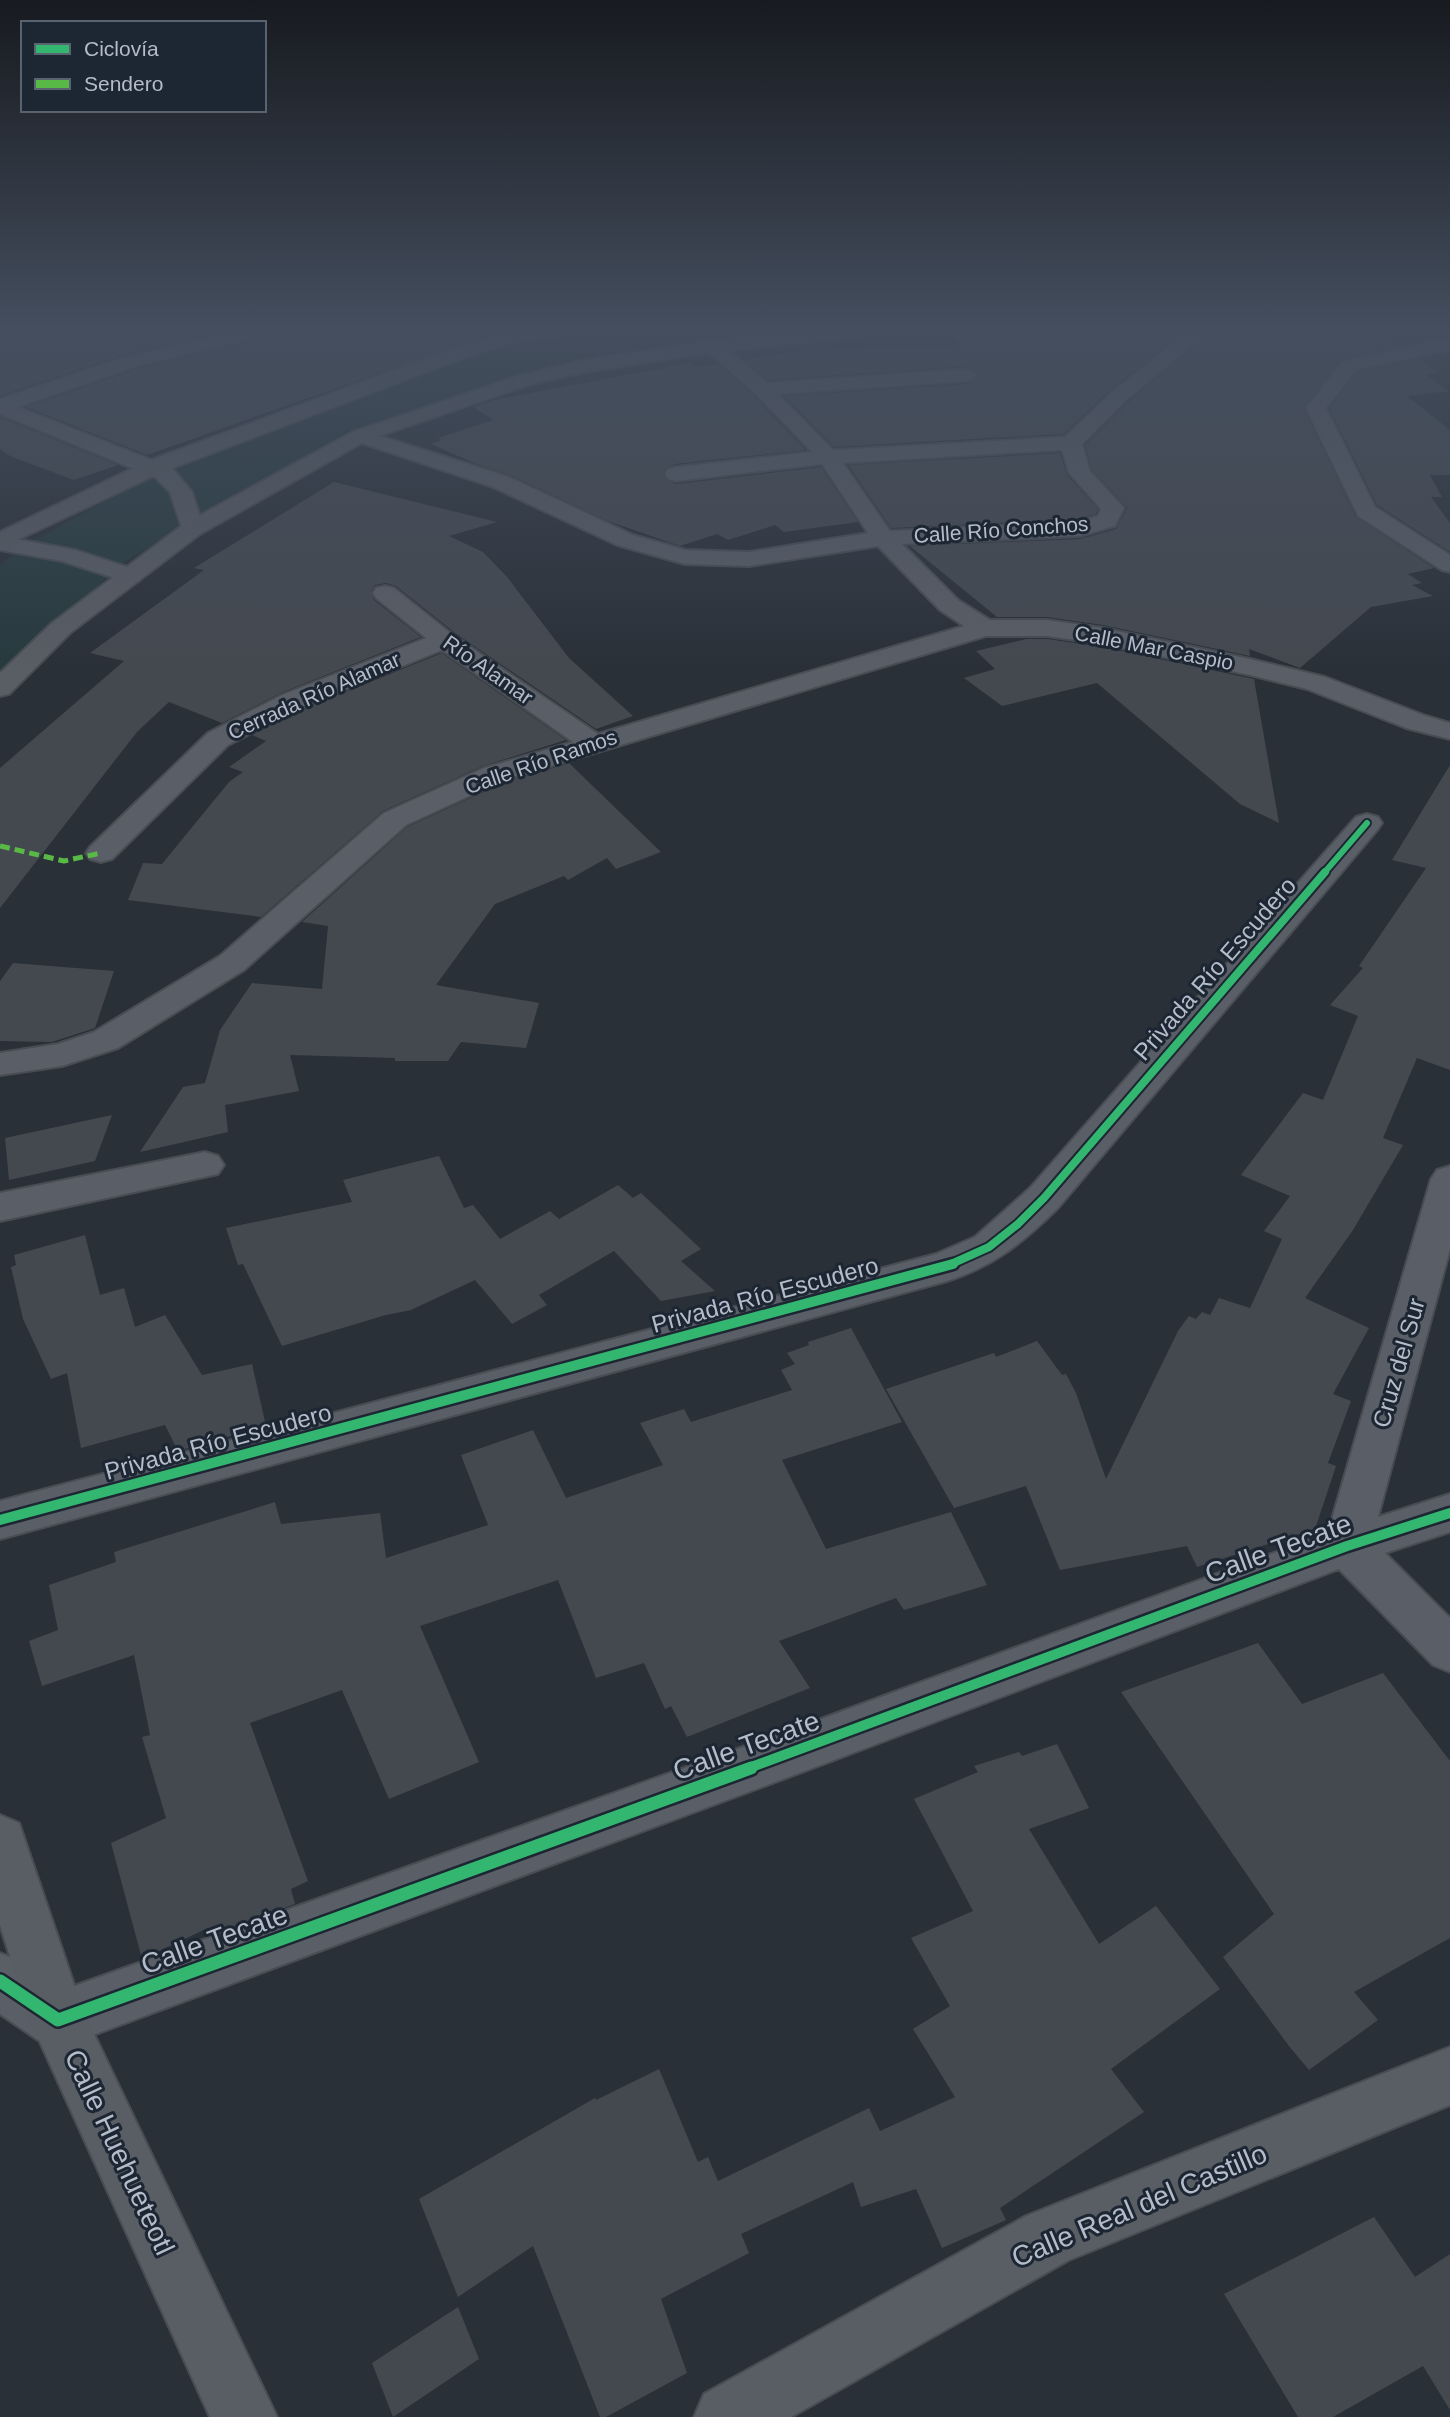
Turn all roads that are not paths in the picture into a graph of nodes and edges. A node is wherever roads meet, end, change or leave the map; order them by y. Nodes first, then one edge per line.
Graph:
1 (1071, 443) edge
2 (94, 444) edge
3 (216, 444) edge
4 (346, 444) edge
5 (384, 444) edge
6 (815, 444) edge
7 (1057, 444) edge
8 (1333, 444) edge
9 (828, 457) junction
10 (154, 467) junction
11 (677, 474) dead end
12 (192, 529) junction
13 (883, 538) junction
14 (0, 542) edge
15 (1450, 565) edge
16 (130, 576) junction
17 (385, 593) dead end
18 (984, 628) junction
19 (444, 640) junction
20 (0, 688) edge
21 (1450, 731) edge
22 (593, 743) junction
23 (1367, 823) dead end
24 (101, 853) dead end
25 (0, 1064) edge
26 (205, 1165) dead end
27 (1450, 1179) edge
28 (0, 1207) edge
29 (1450, 1513) edge
30 (0, 1520) edge
31 (1347, 1546) junction
32 (1450, 1650) edge
33 (0, 1841) edge
34 (0, 1981) edge
35 (58, 2020) junction
36 (1450, 2076) edge
37 (244, 2417) edge
38 (727, 2417) edge

1 - 13 street, Calle Río Conchos
2 - 10 street
3 - 10 street
4 - 12 street
5 - 13 street
6 - 9 street
7 - 9 street
8 - 15 street
9 - 11 street
9 - 13 street
10 - 12 street
10 - 14 street
12 - 16 street
13 - 18 street
14 - 16 street
16 - 20 street
17 - 19 street, Río Alamar
18 - 21 street, Calle Mar Caspio
18 - 22 street, Calle Río Ramos
19 - 22 street, Río Alamar
19 - 24 street, Cerrada Río Alamar
22 - 25 street, Calle Río Ramos
23 - 30 street, Privada Río Escudero
26 - 28 street
27 - 31 street, Cruz del Sur
29 - 31 street, Calle Tecate
31 - 32 street
31 - 35 street, Calle Tecate
33 - 35 street, Calle Huehueteotl
34 - 35 street
35 - 37 street, Calle Huehueteotl
36 - 38 street, Calle Real del Castillo

